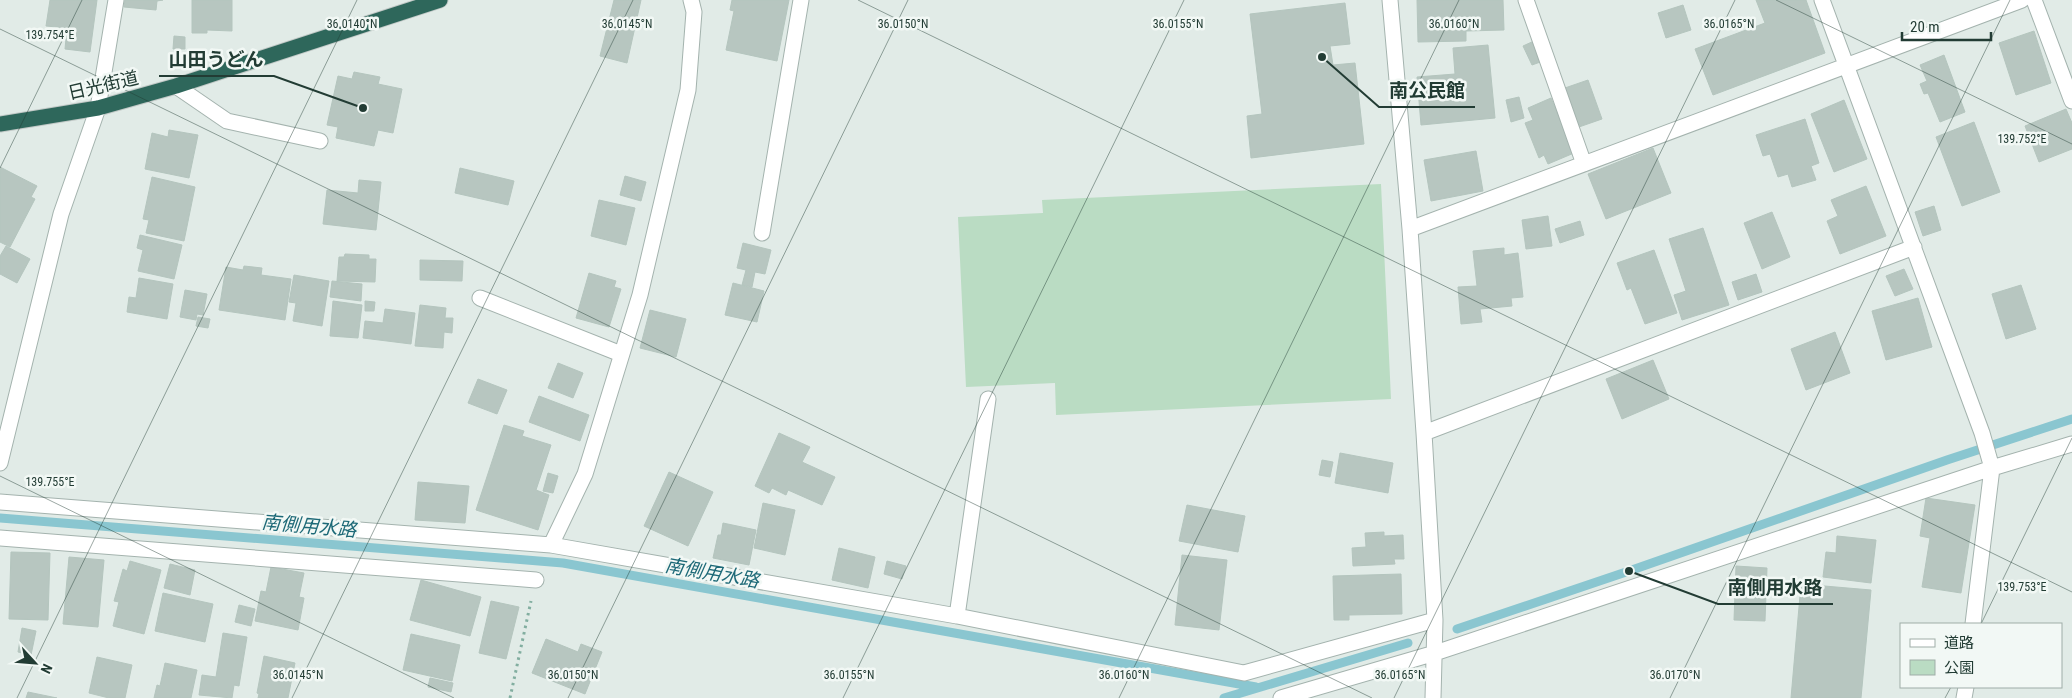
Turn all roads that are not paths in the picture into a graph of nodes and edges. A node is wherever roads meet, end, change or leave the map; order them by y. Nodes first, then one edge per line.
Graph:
1 (116, 0) edge
2 (440, 0) edge
3 (691, 0) edge
4 (801, 0) edge
5 (1390, 0) edge
6 (1526, 0) edge
7 (1822, 0) edge
8 (2022, 0) edge
9 (2034, 0) edge
10 (1846, 67) junction
11 (176, 86) junction
12 (2072, 101) edge
13 (98, 108) junction
14 (0, 124) edge
15 (320, 141) dead end
16 (1584, 164) junction
17 (1410, 229) junction
18 (762, 233) dead end
19 (1914, 247) junction
20 (480, 298) dead end
21 (622, 354) junction
22 (988, 399) dead end
23 (1424, 433) junction
24 (2072, 444) edge
25 (0, 463) edge
26 (1990, 463) junction
27 (0, 502) edge
28 (0, 538) edge
29 (551, 545) junction
30 (536, 580) road end
31 (957, 616) junction
32 (1435, 620) junction
33 (1973, 623) edge
34 (1435, 653) junction
35 (1281, 698) edge
36 (1433, 698) edge

1 - 13 street
2 - 11 highway, 日光街道
3 - 21 street
4 - 18 street
5 - 17 street
6 - 16 street
7 - 10 street
8 - 10 street
9 - 12 street
10 - 16 street
10 - 19 street
11 - 13 highway, 日光街道
11 - 15 street
13 - 14 highway, 日光街道
13 - 25 street
16 - 17 street
17 - 23 street
19 - 23 street
19 - 26 street
20 - 21 street
21 - 29 street
22 - 31 street
23 - 32 street
24 - 26 street
26 - 33 street
26 - 34 street
27 - 29 street
28 - 30 street
29 - 31 street
31 - 32 street
32 - 34 street
34 - 35 street
34 - 36 street

